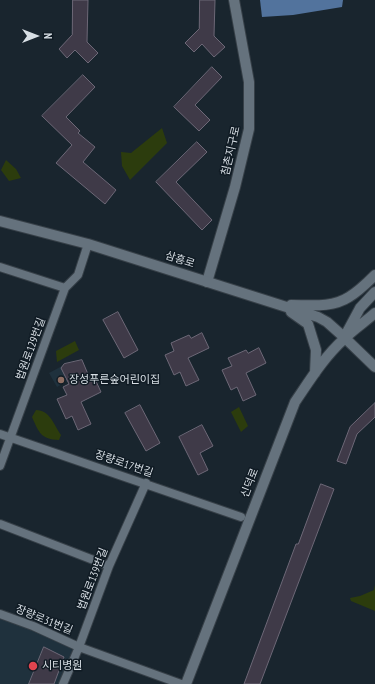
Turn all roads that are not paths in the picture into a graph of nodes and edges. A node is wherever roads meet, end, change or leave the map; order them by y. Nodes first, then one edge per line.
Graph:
1 (234, 0) edge
2 (0, 221) edge
3 (88, 244) junction
4 (0, 267) edge
5 (375, 275) edge
6 (207, 282) junction
7 (65, 288) junction
8 (375, 292) edge
9 (279, 304) junction
10 (375, 313) edge
11 (345, 338) junction
12 (375, 368) edge
13 (315, 373) junction
14 (0, 434) edge
15 (10, 438) junction
16 (0, 466) edge
17 (146, 483) junction
18 (241, 516) dead end
19 (0, 524) edge
20 (109, 566) junction
21 (0, 614) edge
22 (79, 646) junction
23 (63, 684) edge
24 (181, 684) edge
25 (186, 684) edge

1 - 6 main road, 침촌지구로
2 - 3 main road, 삼흥로
3 - 6 main road, 삼흥로
3 - 7 street, 법원로129번길
4 - 7 street
5 - 9 main road
6 - 9 main road, 삼흥로
7 - 15 street, 법원로129번길
8 - 11 main road
9 - 11 main road, 삼흥로
9 - 13 main road
10 - 11 main road
11 - 12 main road, 삼흥로
11 - 13 main road, 신덕로
13 - 25 main road, 신덕로
14 - 15 street, 장량로17번길
15 - 16 street, 법원로129번길
15 - 17 street, 장량로17번길
17 - 18 street, 장량로17번길
17 - 20 street, 법원로139번길
19 - 20 street
20 - 22 street, 법원로139번길
21 - 22 street, 장량로31번길
22 - 23 street, 법원로139번길
22 - 24 street, 장량로31번길

